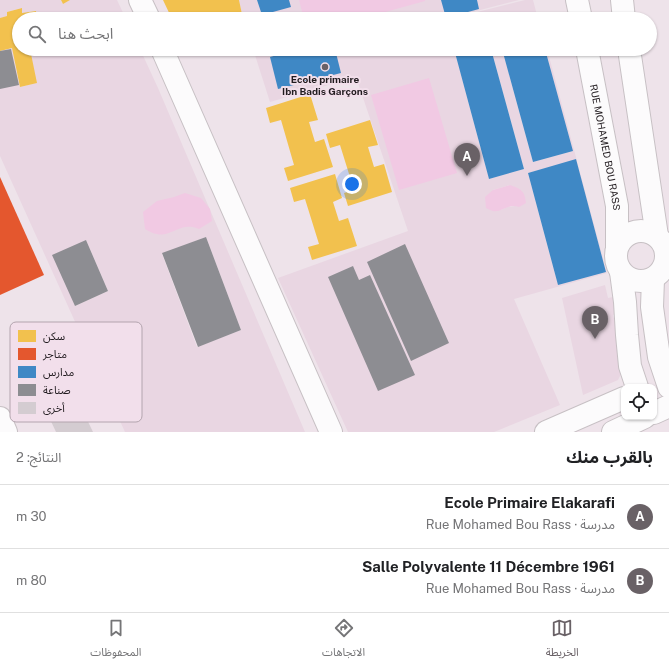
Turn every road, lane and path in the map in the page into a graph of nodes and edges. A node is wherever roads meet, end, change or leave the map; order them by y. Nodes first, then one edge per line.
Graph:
1 (140, 0) edge
2 (577, 0) edge
3 (622, 0) edge
4 (146, 12) edge
5 (580, 12) edge
6 (623, 12) edge
7 (165, 56) edge
8 (587, 56) edge
9 (630, 56) edge
10 (662, 238) edge
11 (617, 247) junction
12 (621, 272) junction
13 (661, 274) edge
14 (635, 384) edge
15 (662, 385) edge
16 (621, 399) edge
17 (669, 406) edge
18 (657, 412) edge
19 (0, 418) edge
20 (639, 420) edge
21 (647, 420) edge
22 (6, 432) edge
23 (331, 432) edge
24 (546, 432) edge
25 (613, 432) edge
26 (651, 432) edge

1 - 4 street
2 - 5 street
3 - 6 street
7 - 23 street
8 - 11 street, RUE MOHAMED BOU RASS
9 - 10 street
10 - 11 street
10 - 13 street
11 - 12 street
12 - 13 street
12 - 14 street
13 - 15 street
16 - 24 street
17 - 18 street
19 - 22 street
20 - 25 street
21 - 26 street

